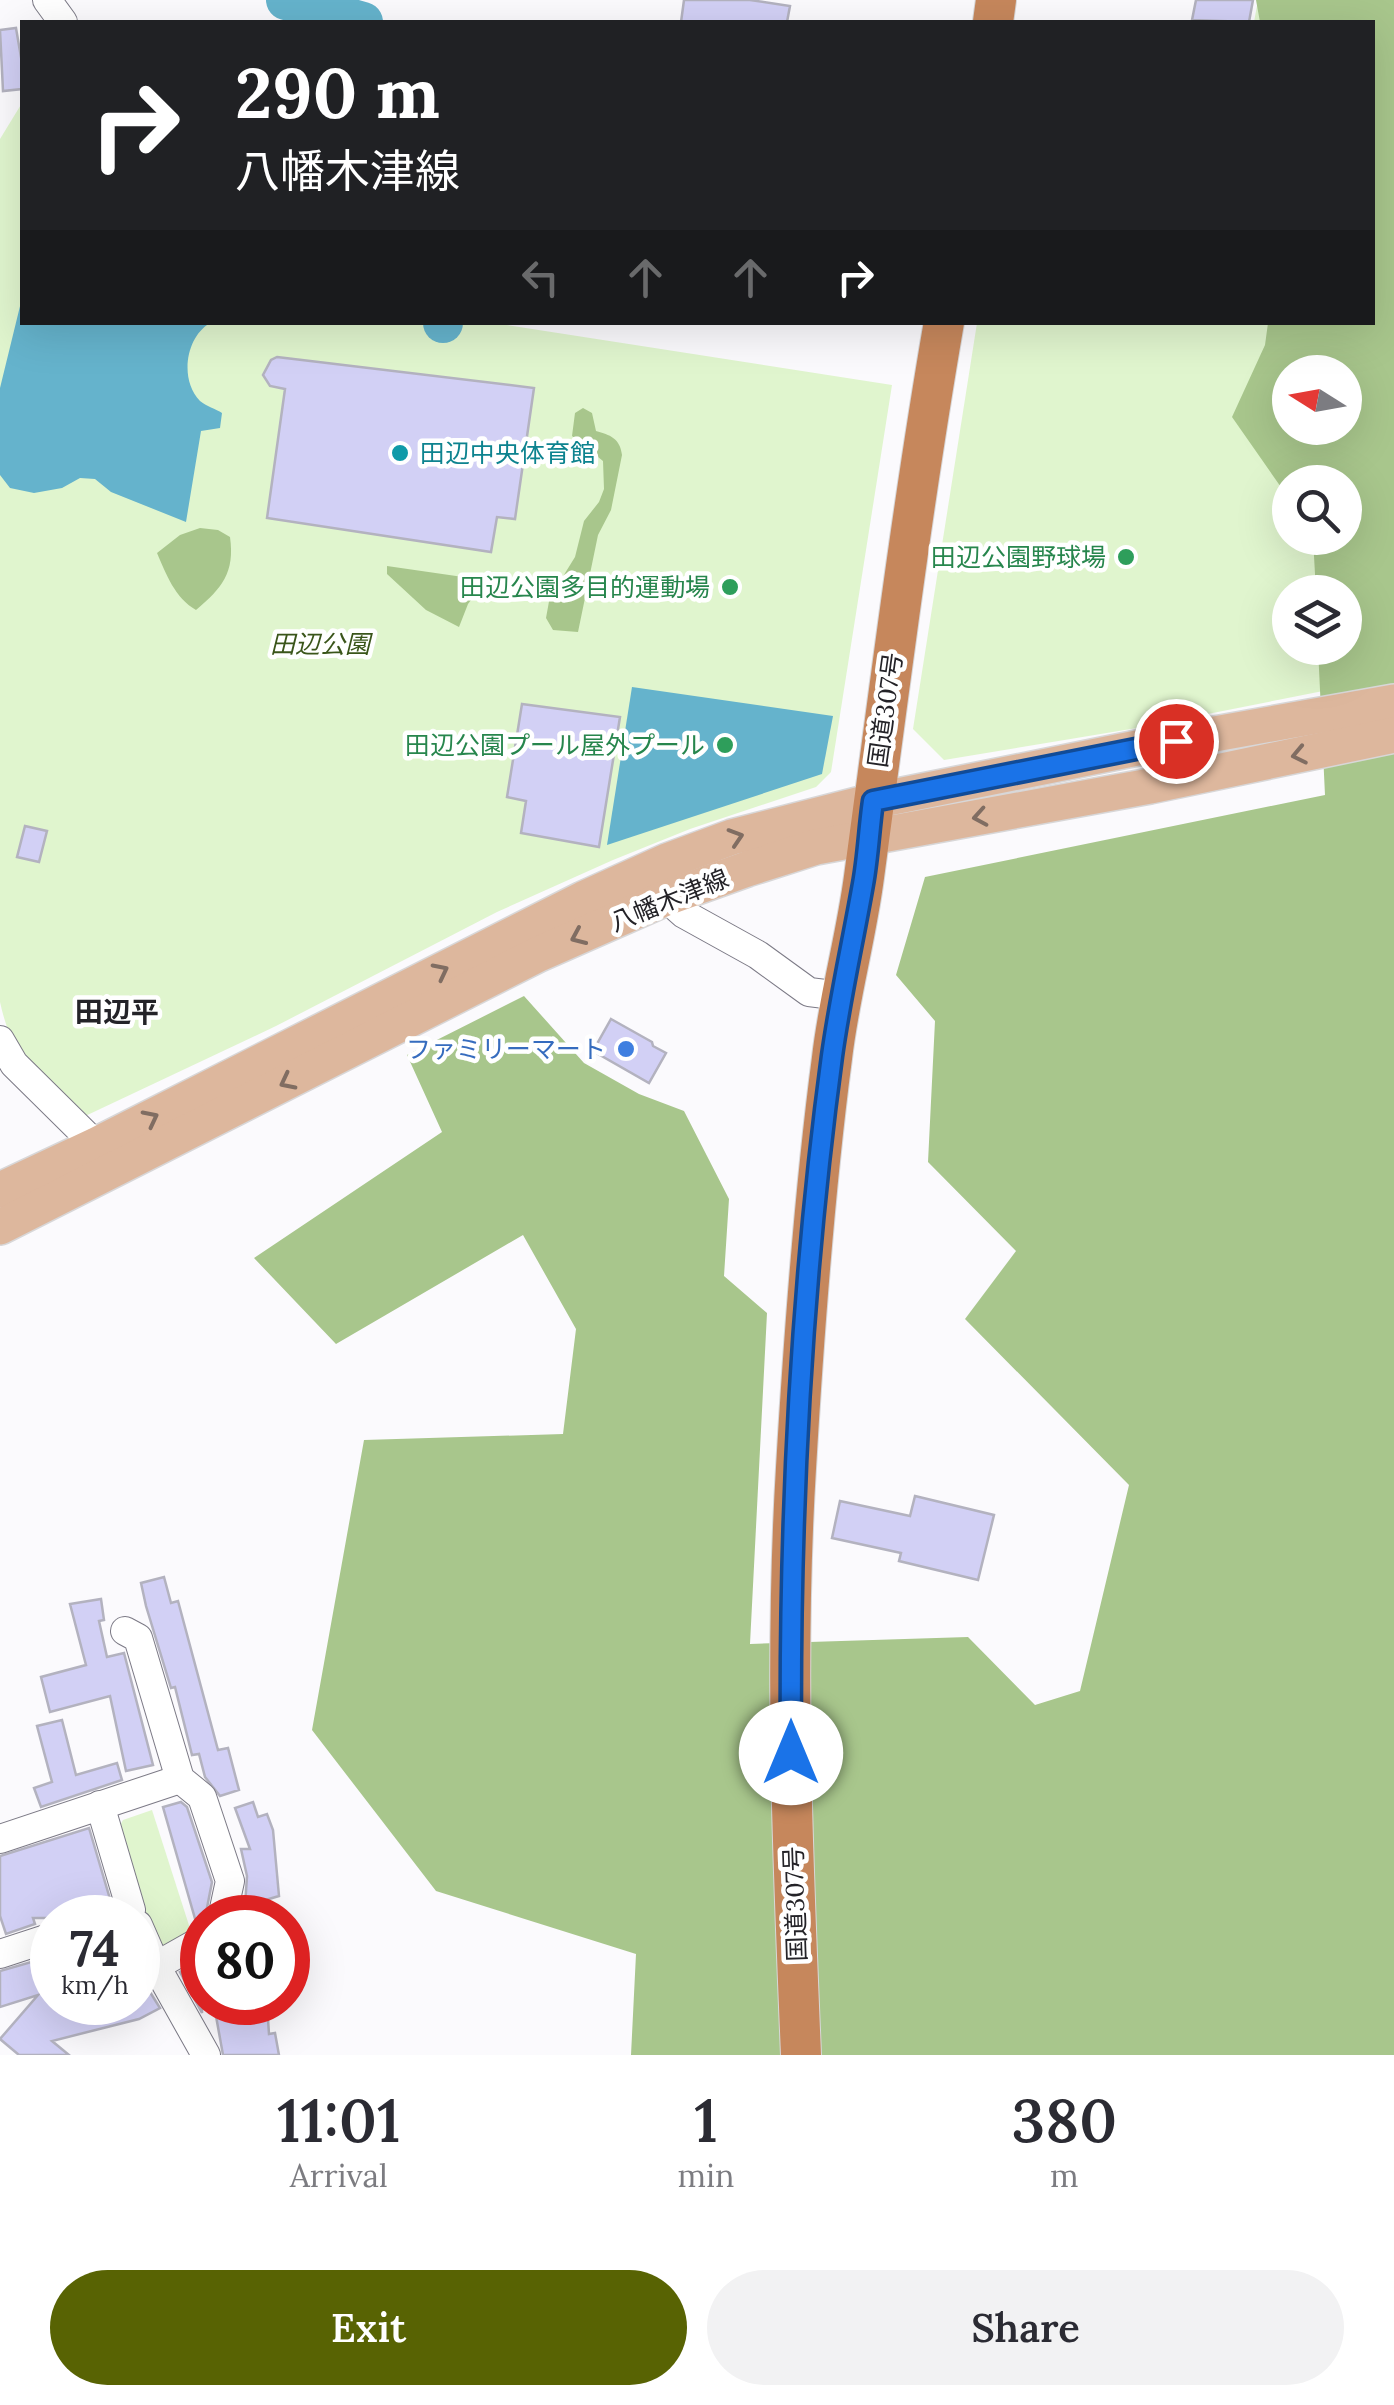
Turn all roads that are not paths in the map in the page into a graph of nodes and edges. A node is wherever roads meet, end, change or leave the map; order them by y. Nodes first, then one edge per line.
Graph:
1 (944, 325) edge
2 (1394, 702) edge
3 (1394, 736) edge
4 (871, 819) junction
5 (666, 898) junction
6 (840, 996) junction
7 (0, 1040) edge
8 (96, 1145) junction
9 (0, 1190) edge
10 (0, 1226) edge
11 (125, 1631) dead end
12 (180, 1778) junction
13 (100, 1805) junction
14 (0, 1839) edge
15 (122, 1895) edge
16 (227, 1895) edge
17 (30, 1944) edge
18 (0, 1954) edge
19 (160, 1973) edge
20 (206, 2055) edge
21 (801, 2055) edge

1 - 4 highway, 国道307号
2 - 4 main road, 八幡木津線
3 -> 4 main road, 八幡木津線
4 - 5 main road, 八幡木津線
4 - 6 highway, 国道307号
8 -> 4 main road, 八幡木津線
5 - 6 street
5 -> 10 main road, 八幡木津線
6 - 21 highway, 国道307号
7 - 8 street
8 - 9 main road, 八幡木津線
11 - 12 street
12 - 13 street
12 - 16 street
13 - 14 street
13 - 15 street
17 - 18 street
19 - 20 street

